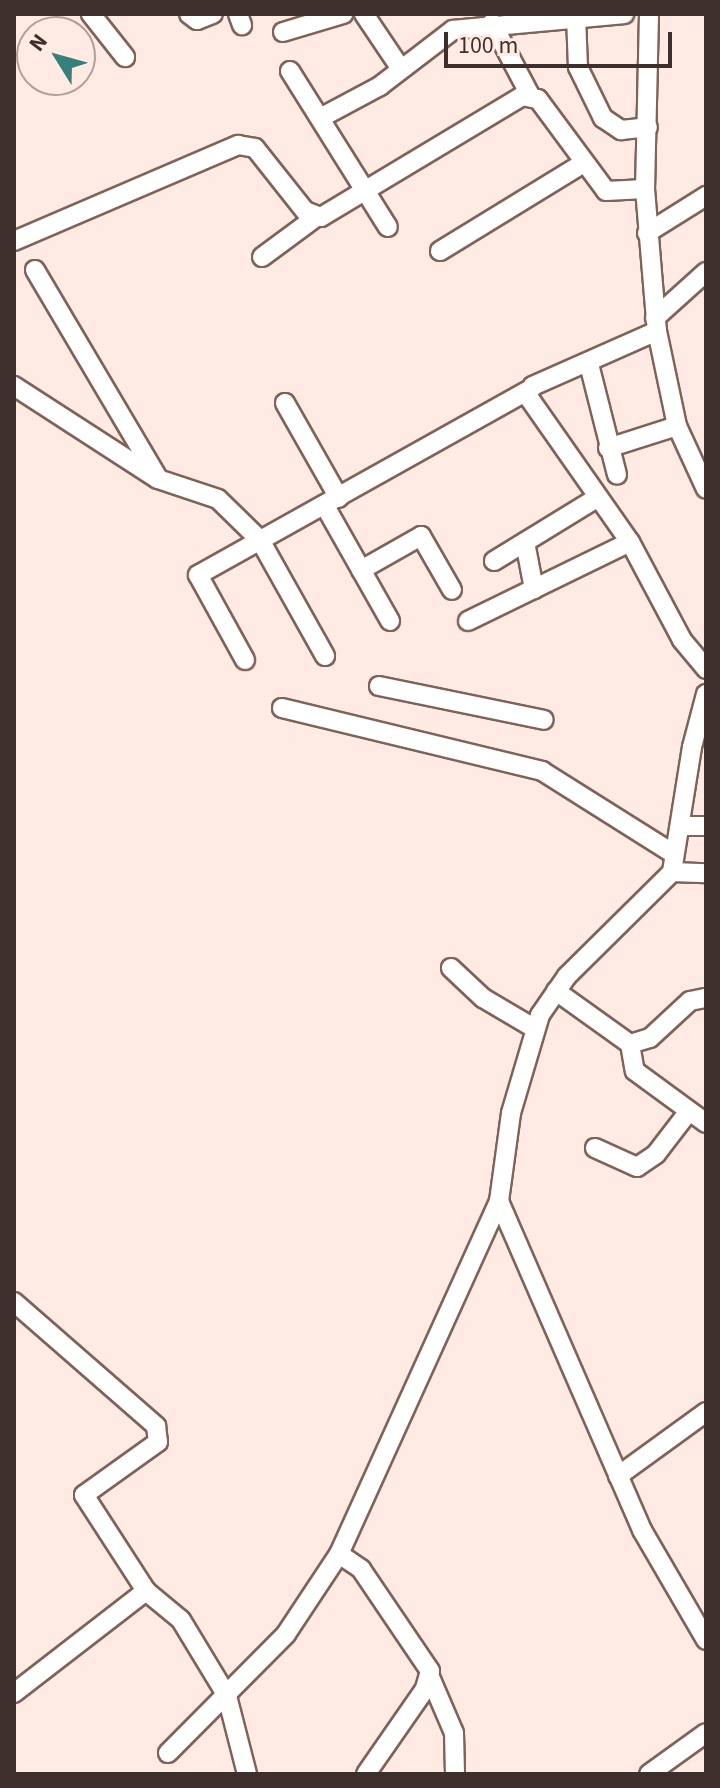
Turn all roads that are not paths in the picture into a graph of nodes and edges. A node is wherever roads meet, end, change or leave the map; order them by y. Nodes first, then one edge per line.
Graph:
1 (91, 14) edge
2 (189, 14) edge
3 (213, 14) edge
4 (343, 14) edge
5 (364, 14) edge
6 (624, 14) edge
7 (649, 14) edge
8 (576, 16) junction
9 (451, 22) edge
10 (492, 23) junction
11 (283, 32) dead end
12 (125, 57) dead end
13 (401, 69) junction
14 (290, 71) dead end
15 (530, 95) junction
16 (322, 117) junction
17 (648, 127) junction
18 (582, 164) junction
19 (645, 189) junction
20 (368, 191) junction
21 (706, 196) edge
22 (316, 217) junction
23 (388, 227) dead end
24 (647, 233) junction
25 (14, 241) edge
26 (440, 251) dead end
27 (262, 257) dead end
28 (35, 270) dead end
29 (706, 272) edge
30 (656, 324) junction
31 (589, 364) junction
32 (14, 386) edge
33 (527, 391) junction
34 (285, 403) dead end
35 (677, 426) junction
36 (608, 448) junction
37 (617, 475) dead end
38 (158, 479) junction
39 (706, 489) edge
40 (597, 498) junction
41 (332, 502) junction
42 (260, 540) junction
43 (525, 542) junction
44 (630, 542) junction
45 (494, 561) dead end
46 (361, 570) junction
47 (534, 589) junction
48 (452, 590) dead end
49 (390, 621) dead end
50 (468, 621) dead end
51 (325, 656) dead end
52 (245, 660) dead end
53 (706, 669) edge
54 (379, 686) dead end
55 (706, 694) edge
56 (282, 708) dead end
57 (544, 720) dead end
58 (680, 826) junction
59 (706, 826) edge
60 (673, 863) junction
61 (706, 873) edge
62 (451, 968) dead end
63 (556, 991) junction
64 (706, 998) edge
65 (534, 1028) junction
66 (630, 1044) junction
67 (689, 1111) junction
68 (706, 1123) edge
69 (595, 1148) dead end
70 (499, 1201) junction
71 (14, 1302) edge
72 (706, 1412) edge
73 (618, 1476) junction
74 (339, 1554) junction
75 (146, 1591) junction
76 (706, 1640) edge
77 (430, 1677) junction
78 (14, 1693) edge
79 (227, 1696) junction
80 (706, 1733) edge
81 (168, 1753) dead end
82 (247, 1774) edge
83 (366, 1774) edge
84 (455, 1774) edge
85 (649, 1774) edge

1 - 12 street
2 - 3 street
4 - 11 street
5 - 13 street
6 - 8 street
7 - 17 street
8 - 10 street
8 - 17 street
9 - 10 street
9 - 13 street
10 - 15 street
13 - 16 street
14 - 16 street
15 - 18 street
15 - 20 street
16 - 20 street
17 - 19 street
18 - 19 street
18 - 26 street
19 - 24 street
20 - 22 street
20 - 23 street
21 - 24 street
22 - 25 street
22 - 27 street
24 - 30 street
28 - 38 street
29 - 30 street
30 - 31 street
30 - 35 street
31 - 33 street
31 - 36 street
32 - 38 street
33 - 40 street
33 - 41 street
34 - 41 street
35 - 36 street
35 - 39 street
36 - 37 street
38 - 42 street
40 - 43 street
40 - 44 street
41 - 42 street
41 - 46 street
42 - 51 street
42 - 52 street
43 - 45 street
43 - 47 street
44 - 47 street
44 - 53 street
46 - 48 street
46 - 49 street
47 - 50 street
54 - 57 street
55 - 58 street
56 - 60 street
58 - 59 street
58 - 60 street
60 - 61 street
60 - 63 street
62 - 65 street
63 - 65 street
63 - 66 street
64 - 66 street
65 - 70 street
66 - 67 street
67 - 68 street
67 - 69 street
70 - 73 street
70 - 74 street
71 - 75 street
72 - 73 street
73 - 76 street
74 - 77 street
74 - 79 street
75 - 78 street
75 - 79 street
77 - 83 street
77 - 84 street
79 - 81 street
79 - 82 street
80 - 85 street

